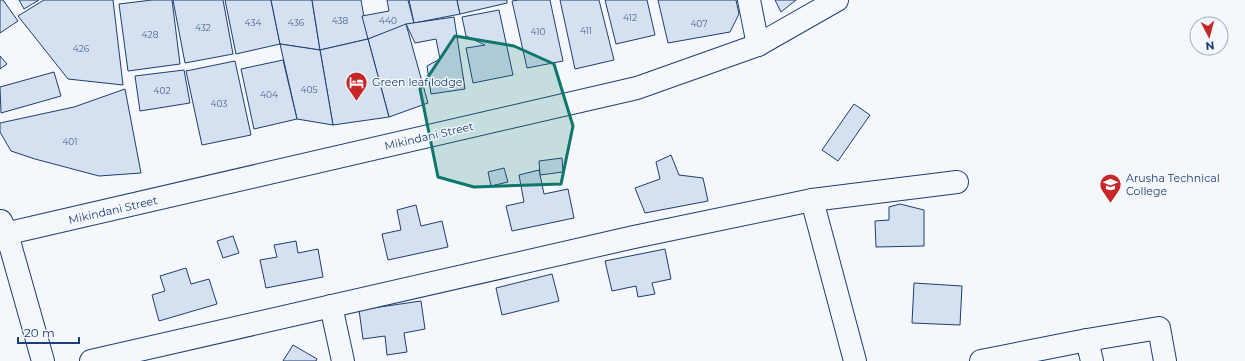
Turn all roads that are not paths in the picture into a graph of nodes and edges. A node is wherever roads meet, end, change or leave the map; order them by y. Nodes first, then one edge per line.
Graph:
1 (749, 0) edge
2 (837, 0) edge
3 (758, 45) junction
4 (957, 182) dead end
5 (812, 200) junction
6 (2, 230) edge
7 (331, 306) junction
8 (1088, 340) junction
9 (44, 361) edge
10 (91, 361) edge
11 (343, 361) edge
12 (855, 361) edge
13 (981, 361) edge
14 (1092, 361) edge
15 (1165, 361) edge

1 - 3 street
2 - 3 street, Mikindani Street
3 - 6 street, Mikindani Street
4 - 5 street
5 - 7 street
5 - 12 street
6 - 9 street
7 - 10 street
7 - 11 street
8 - 13 street
8 - 14 street
8 - 15 street

